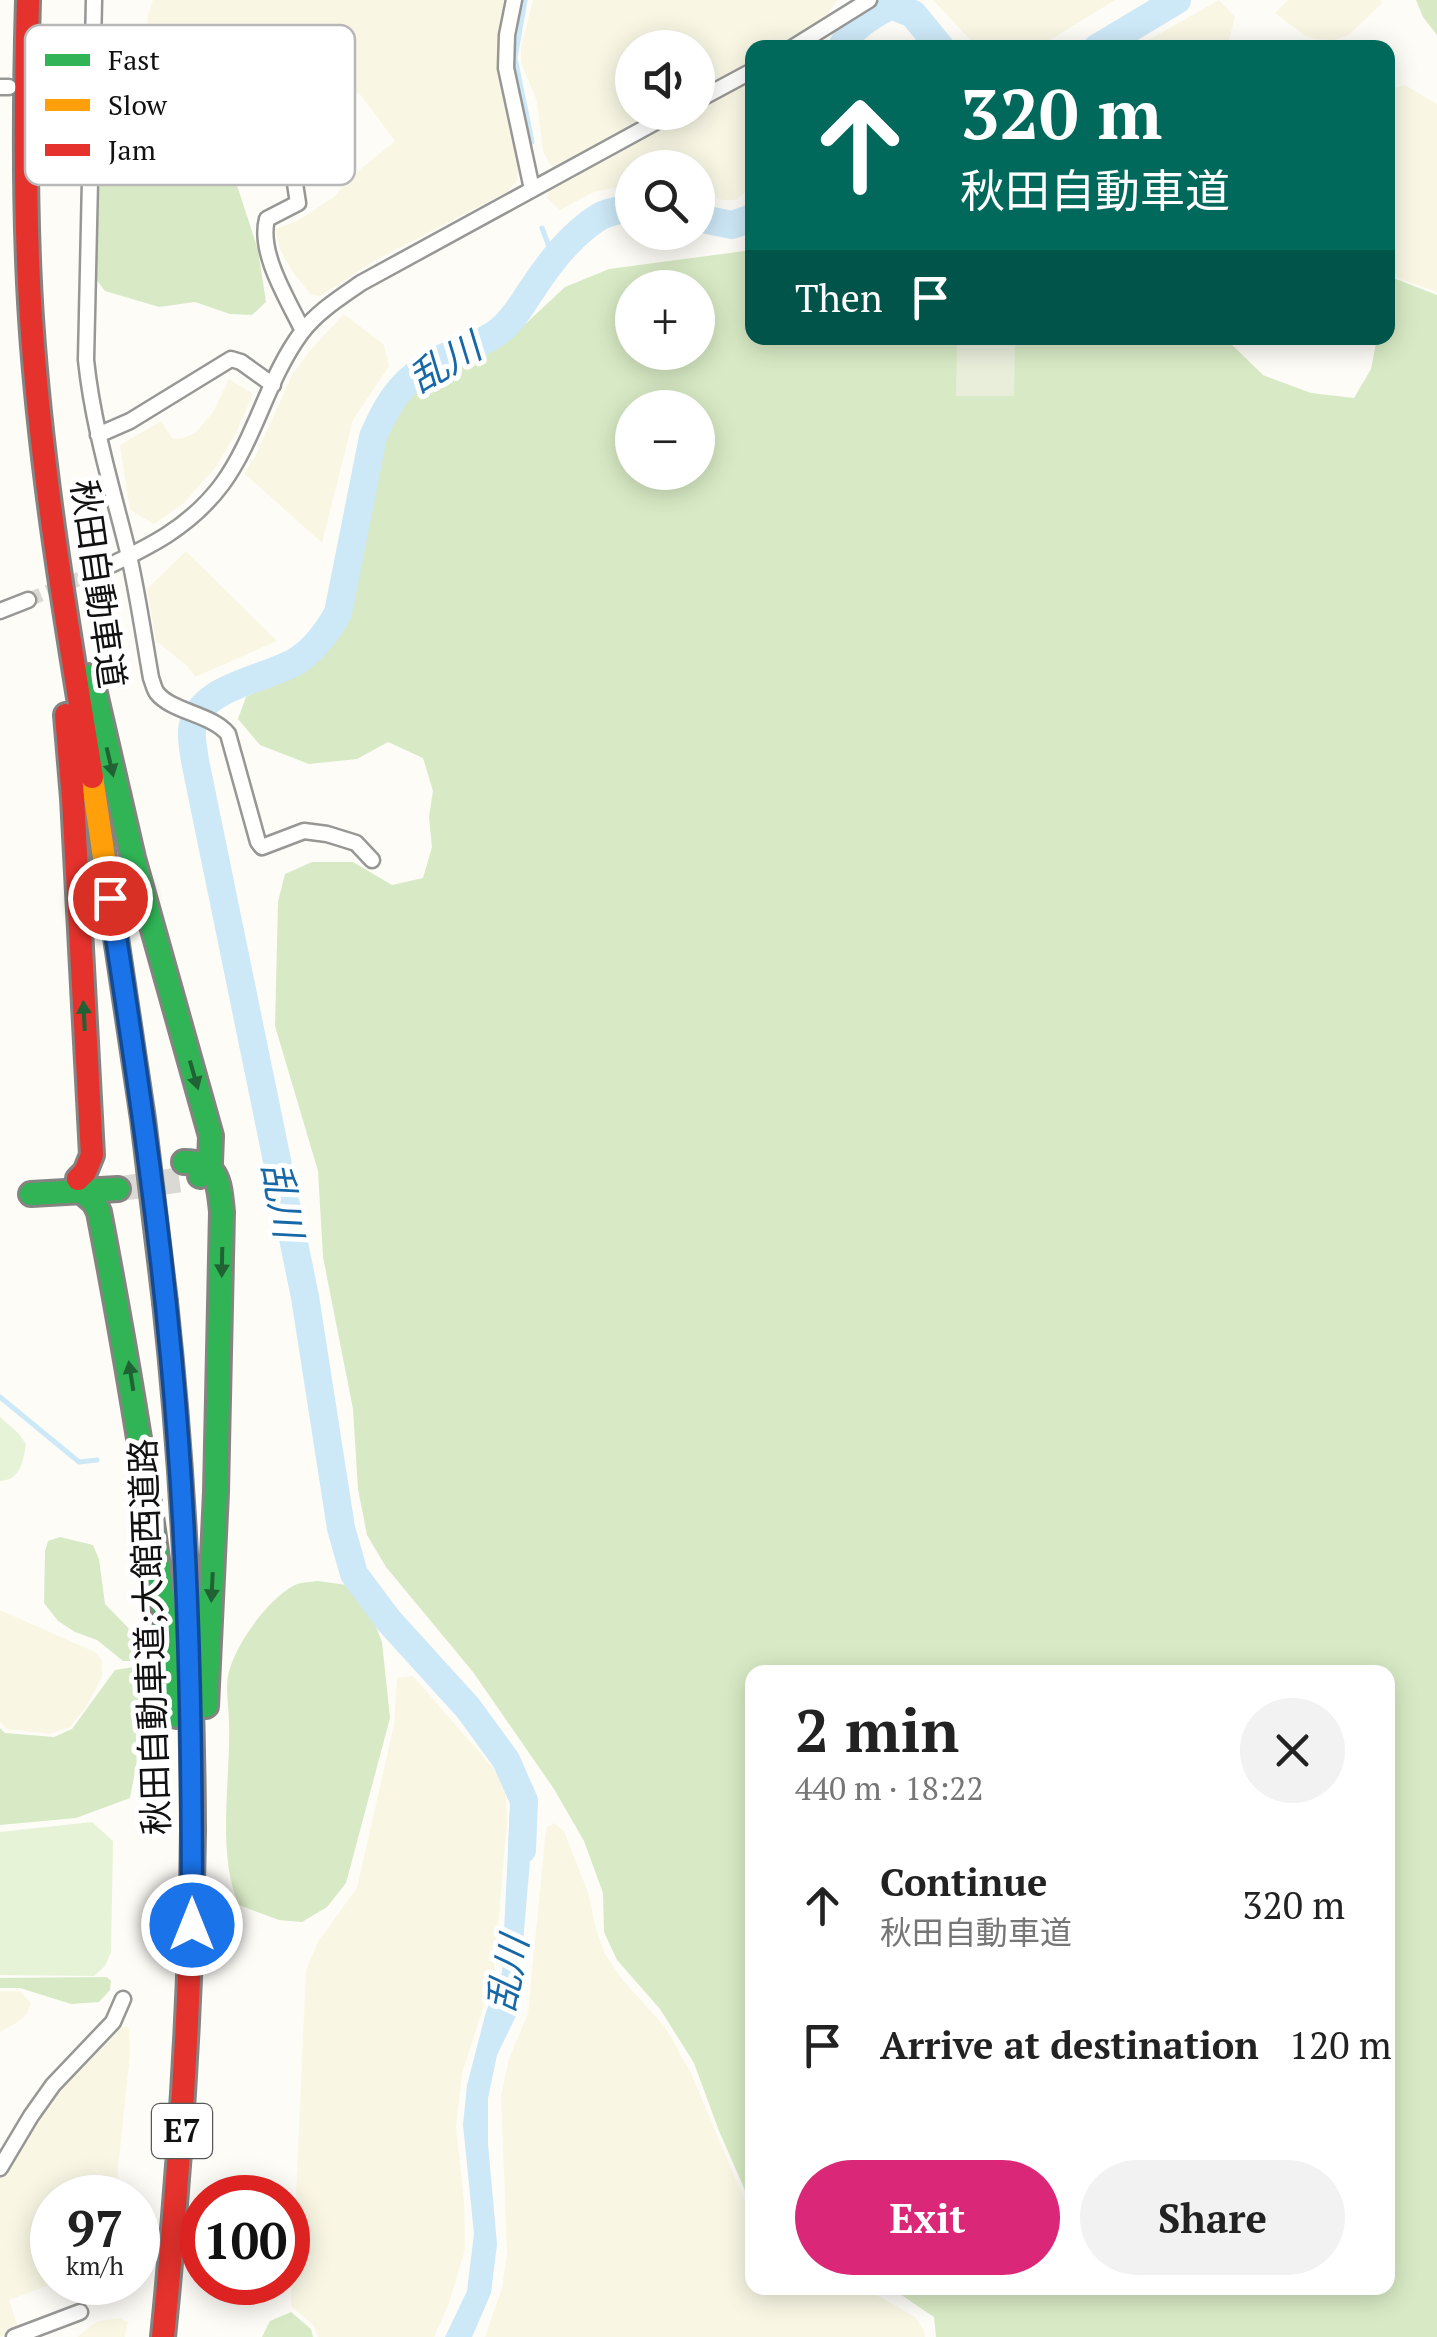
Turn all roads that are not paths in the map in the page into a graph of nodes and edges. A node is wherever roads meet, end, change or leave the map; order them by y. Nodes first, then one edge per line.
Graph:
1 (28, 0) edge
2 (94, 0) edge
3 (514, 0) edge
4 (869, 0) edge
5 (27, 25) edge
6 (94, 25) edge
7 (805, 40) edge
8 (745, 75) edge
9 (25, 76) edge
10 (715, 91) edge
11 (641, 130) edge
12 (25, 164) edge
13 (25, 185) edge
14 (91, 185) edge
15 (295, 185) edge
16 (532, 190) junction
17 (303, 330) junction
18 (273, 385) junction
19 (98, 436) junction
20 (48, 496) junction
21 (129, 557) junction
22 (98, 571) tunnel mouth
23 (28, 600) tunnel mouth
24 (0, 611) edge
25 (372, 860) dead end
26 (209, 1167) junction
27 (185, 1171) tunnel mouth
28 (150, 1174) joint
29 (117, 1180) tunnel mouth
30 (79, 1184) junction
31 (31, 1189) dead end
32 (192, 1925) junction
33 (123, 1998) dead end
34 (0, 2168) edge
35 (80, 2312) dead end
36 (14, 2337) edge
37 (163, 2337) edge

1 - 5 highway, 秋田自動車道 / E7
2 - 6 street
3 - 16 street
4 - 7 street
8 - 10 street
9 - 12 highway, 秋田自動車道 / E7
11 - 16 street
13 - 20 highway, 秋田自動車道 / E7
14 - 19 street
15 - 17 street
16 - 17 street
17 - 18 street
18 - 19 street
18 - 21 street
19 - 21 street
20 -> 26 highway
20 - 28 highway, 秋田自動車道 / E7
30 -> 20 highway
21 - 22 street
21 - 25 street
23 - 24 street
26 - 27 highway
26 -> 32 highway
28 - 32 highway, 秋田自動車道;大館西道路 / E7
29 - 30 highway
30 - 31 highway
32 -> 30 highway
32 - 37 highway, 秋田自動車道;大館西道路 / E7
33 - 34 street
35 - 36 street

